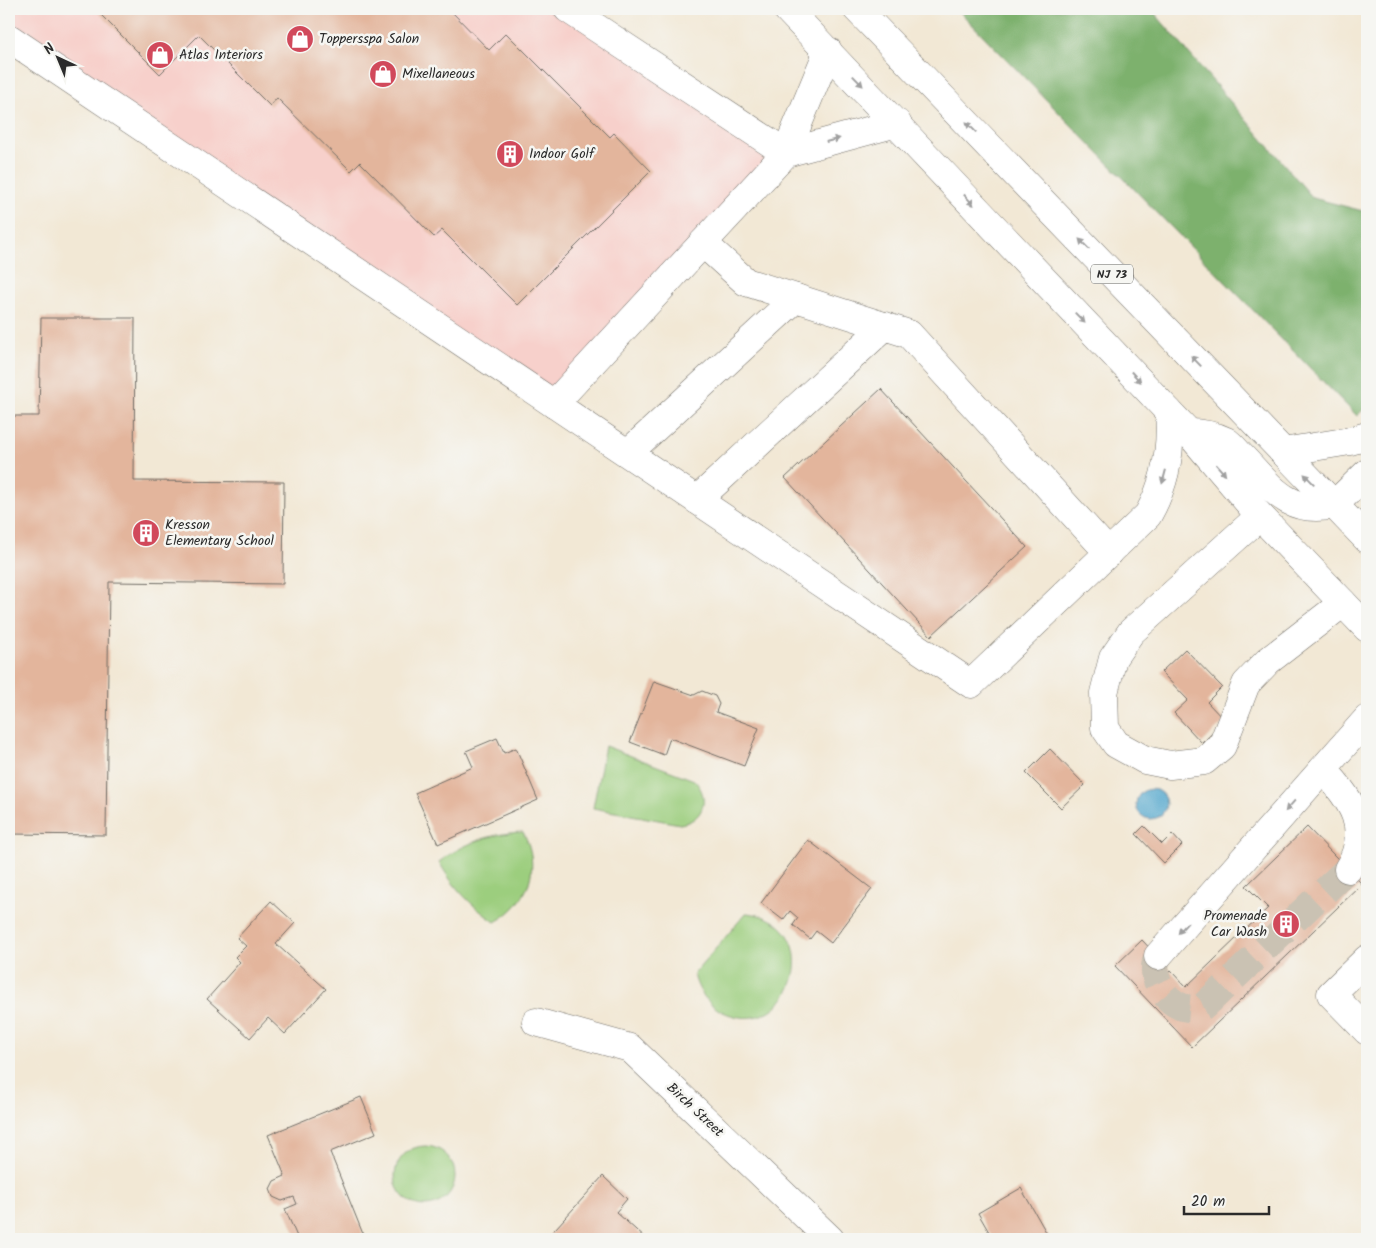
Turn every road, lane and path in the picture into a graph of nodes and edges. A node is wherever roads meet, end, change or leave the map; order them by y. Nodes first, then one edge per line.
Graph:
1 (568, 9) edge
2 (787, 9) edge
3 (856, 9) edge
4 (9, 38) edge
5 (828, 51) junction
6 (897, 123) junction
7 (786, 153) junction
8 (703, 243) junction
9 (796, 298) junction
10 (885, 326) junction
11 (554, 404) junction
12 (1169, 412) junction
13 (1189, 433) junction
14 (1367, 436) edge
15 (1283, 452) junction
16 (628, 453) junction
17 (1367, 473) edge
18 (697, 500) junction
19 (1334, 505) junction
20 (1260, 516) junction
21 (1367, 539) edge
22 (1110, 553) junction
23 (1343, 603) junction
24 (1367, 628) edge
25 (1367, 719) edge
26 (1323, 769) junction
27 (1348, 869) tunnel mouth
28 (1158, 956) tunnel mouth
29 (1367, 959) edge
30 (536, 1022) dead end
31 (1367, 1031) edge
32 (830, 1239) edge

1 - 7 main road
2 - 5 main road
15 -> 3 main road, NJ 73
4 - 11 main road
5 -> 6 main road
5 - 7 main road
7 -> 6 main road
6 -> 12 main road
7 - 8 main road
8 - 9 main road
8 - 11 main road
9 - 10 main road
9 - 16 main road
10 - 18 main road
10 - 22 main road
11 - 16 main road
12 - 13 main road
12 -> 22 main road
13 - 19 main road
13 -> 20 main road
14 - 15 main road
19 -> 15 main road, NJ 73
16 - 18 main road
17 - 19 main road
18 - 22 main road
19 - 21 main road, NJ 73
20 - 23 main road
20 - 23 main road
23 - 24 main road
25 - 26 main road
26 - 27 main road
26 -> 28 main road
29 - 31 main road
30 - 32 main road, Birch Street

